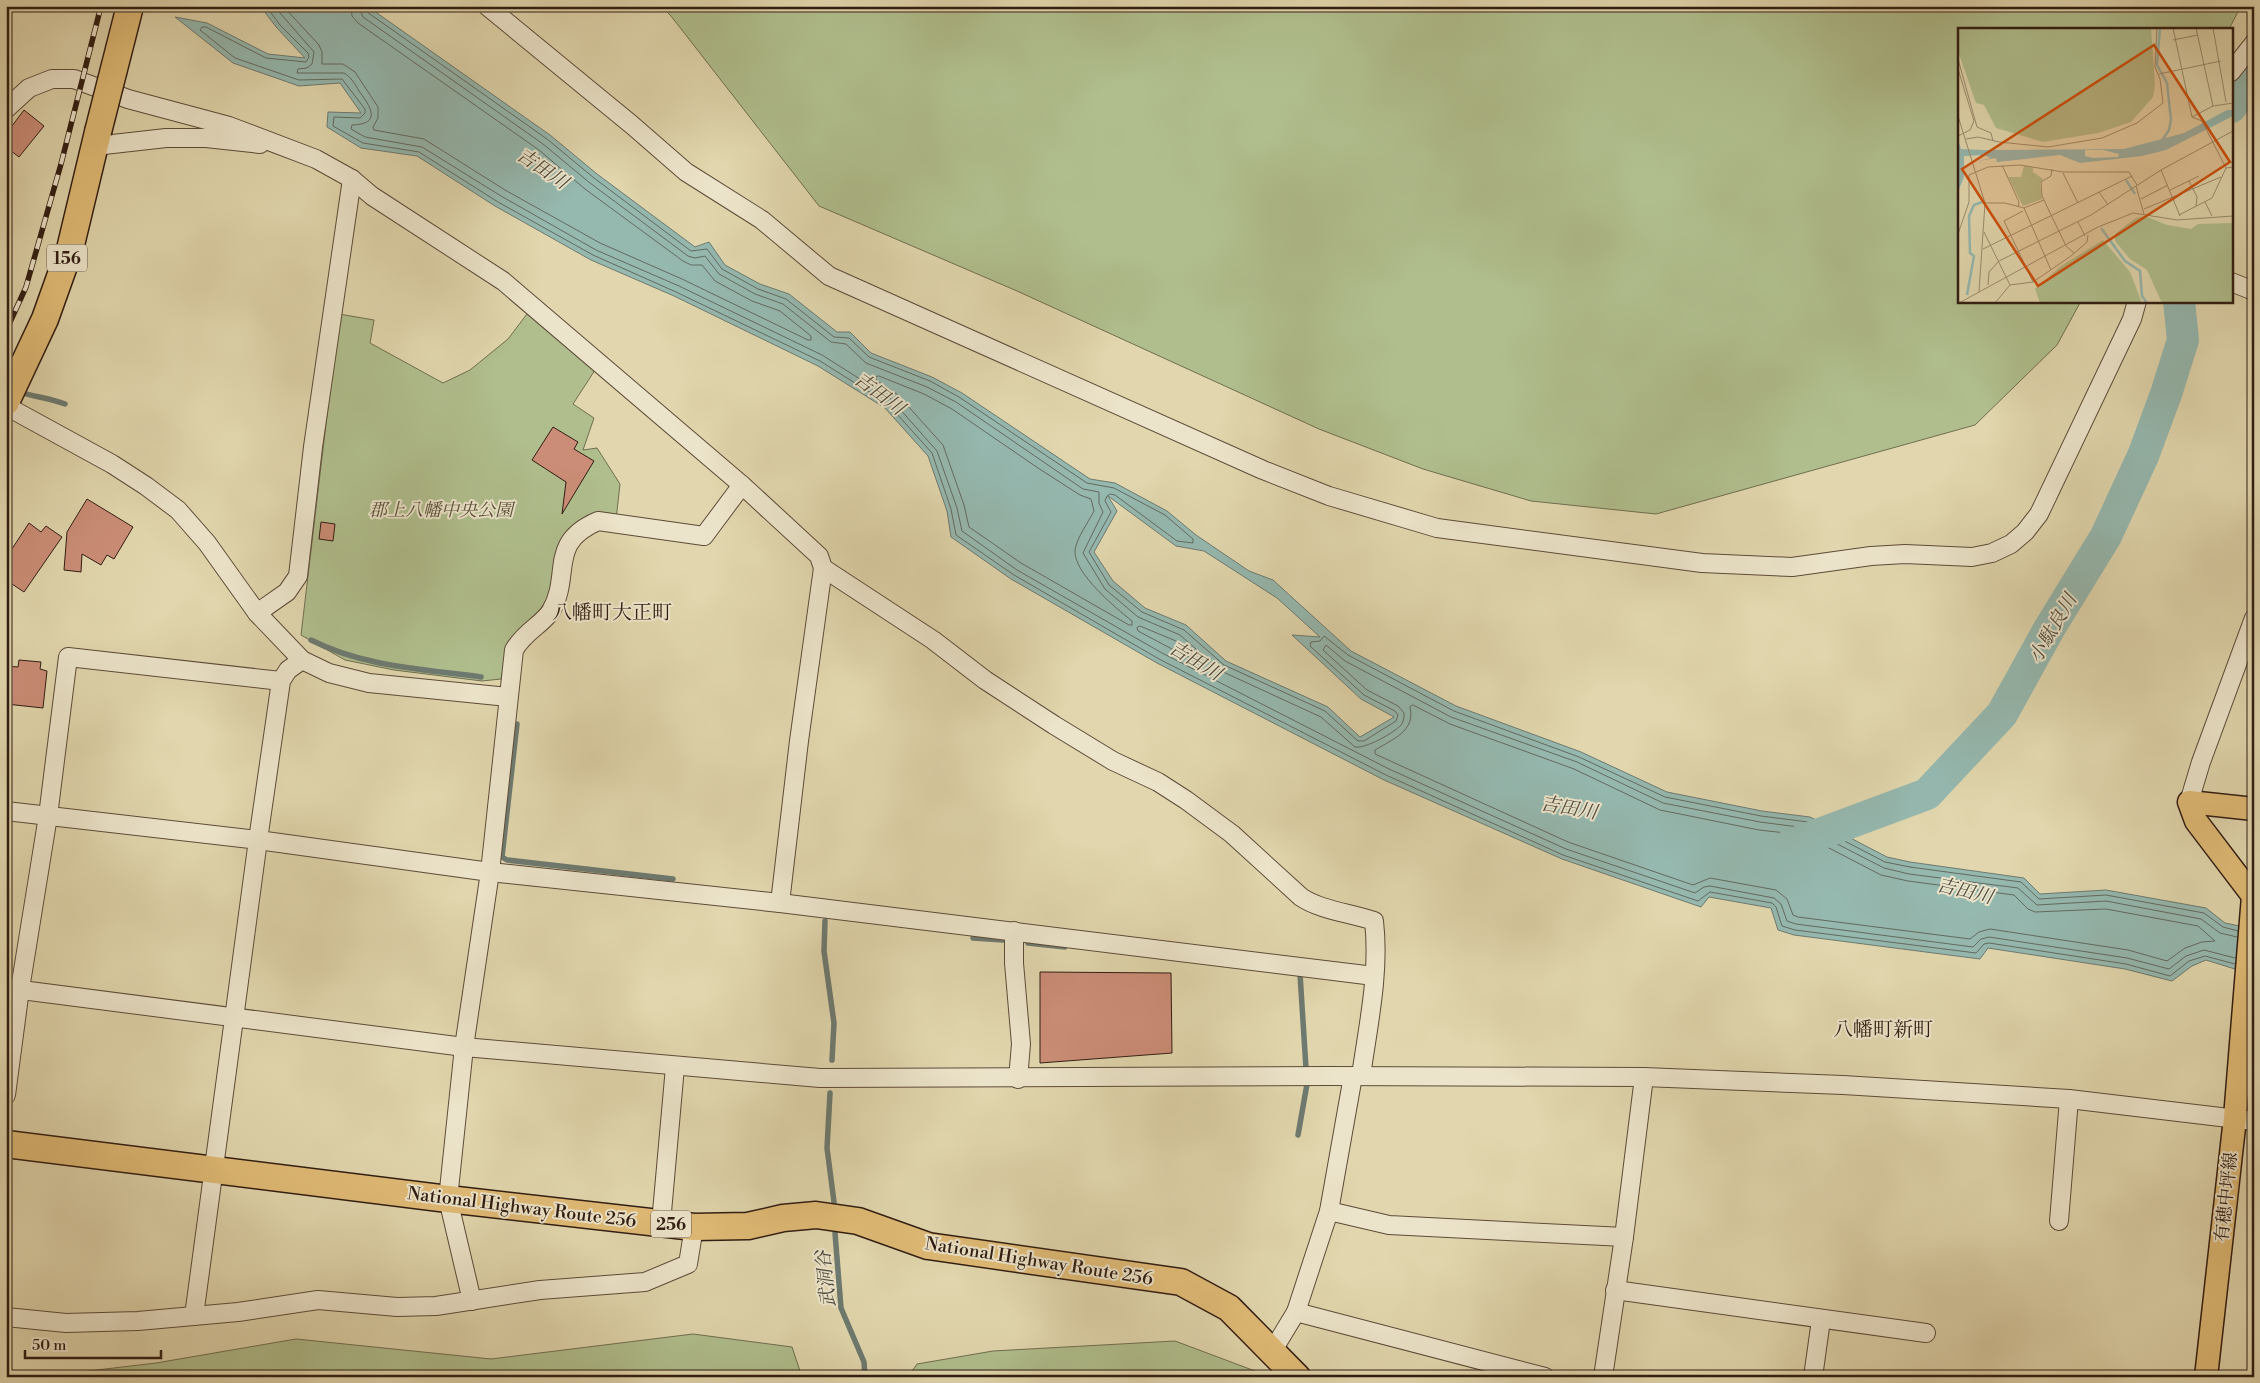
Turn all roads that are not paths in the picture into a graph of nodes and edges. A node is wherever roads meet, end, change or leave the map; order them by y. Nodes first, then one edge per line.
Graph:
1 (130, 6) edge
2 (487, 6) edge
3 (2254, 43) edge
4 (2232, 71) edge
5 (6, 109) edge
6 (97, 139) junction
7 (273, 142) junction
8 (352, 179) junction
9 (2232, 282) edge
10 (2254, 291) edge
11 (2137, 302) edge
12 (10, 394) edge
13 (6, 406) edge
14 (742, 485) junction
15 (823, 568) junction
16 (257, 613) junction
17 (2254, 618) edge
18 (302, 660) junction
19 (281, 681) junction
20 (508, 697) junction
21 (2189, 802) junction
22 (2254, 809) edge
23 (6, 811) edge
24 (48, 816) junction
25 (258, 840) junction
26 (490, 872) junction
27 (2253, 896) edge
28 (780, 903) junction
29 (1014, 931) junction
30 (1374, 976) junction
31 (13, 988) edge
32 (234, 1016) junction
33 (464, 1047) junction
34 (675, 1067) junction
35 (1357, 1076) junction
36 (1644, 1077) junction
37 (1018, 1079) junction
38 (6, 1095) edge
39 (2069, 1099) junction
40 (2244, 1120) edge
41 (6, 1144) edge
42 (215, 1170) junction
43 (448, 1199) junction
44 (1329, 1211) junction
45 (2058, 1221) dead end
46 (661, 1223) junction
47 (694, 1227) junction
48 (1624, 1237) junction
49 (1615, 1290) junction
50 (472, 1301) junction
51 (1296, 1312) junction
52 (194, 1316) junction
53 (6, 1317) edge
54 (1821, 1320) junction
55 (1926, 1333) dead end
56 (1273, 1350) junction
57 (1297, 1377) edge
58 (1545, 1377) edge
59 (1603, 1377) edge
60 (1813, 1377) edge
61 (2206, 1377) edge

1 - 6 highway, 156, bridge
2 - 11 street
3 - 4 street
5 - 7 street
6 - 7 street
6 - 12 highway, 156
7 - 8 street
8 - 14 street
8 - 16 street
9 - 10 street
13 - 16 street
14 - 15 street
14 - 20 street
15 - 28 street
15 - 30 street
16 - 18 street
17 - 21 street
18 - 19 street
18 - 20 street
19 - 24 street
19 - 25 street
20 - 26 street
21 - 22 main road
21 - 27 main road, 有穂中坪線
23 - 24 street
24 - 25 street
24 - 31 street
25 - 26 street
25 - 32 street
26 - 28 street
26 - 33 street
27 - 40 main road, 有穂中坪線
28 - 29 street
29 - 30 street
29 - 37 street
30 - 35 street
31 - 32 street
31 - 38 street
32 - 33 street
32 - 42 street
33 - 34 street
33 - 43 street
34 - 37 street
34 - 46 street
35 - 36 street
35 - 37 street
35 - 44 street
36 - 39 street
36 - 48 street
39 - 40 street
39 - 45 street
40 - 61 main road, 有穂中坪線
41 - 42 highway, National Highway Route 256 / 256
42 - 43 highway, National Highway Route 256 / 256
42 - 52 street
43 - 46 highway, National Highway Route 256 / 256
43 - 50 street
44 - 48 street
44 - 51 street
46 - 47 highway, National Highway Route 256 / 256
47 - 50 street
47 - 56 highway, National Highway Route 256 / 256
48 - 49 street
49 - 54 street
49 - 59 street
50 - 52 street
51 - 56 street
51 - 58 street
52 - 53 street
54 - 55 street
54 - 60 street
56 - 57 highway, National Highway Route 256 / 256

